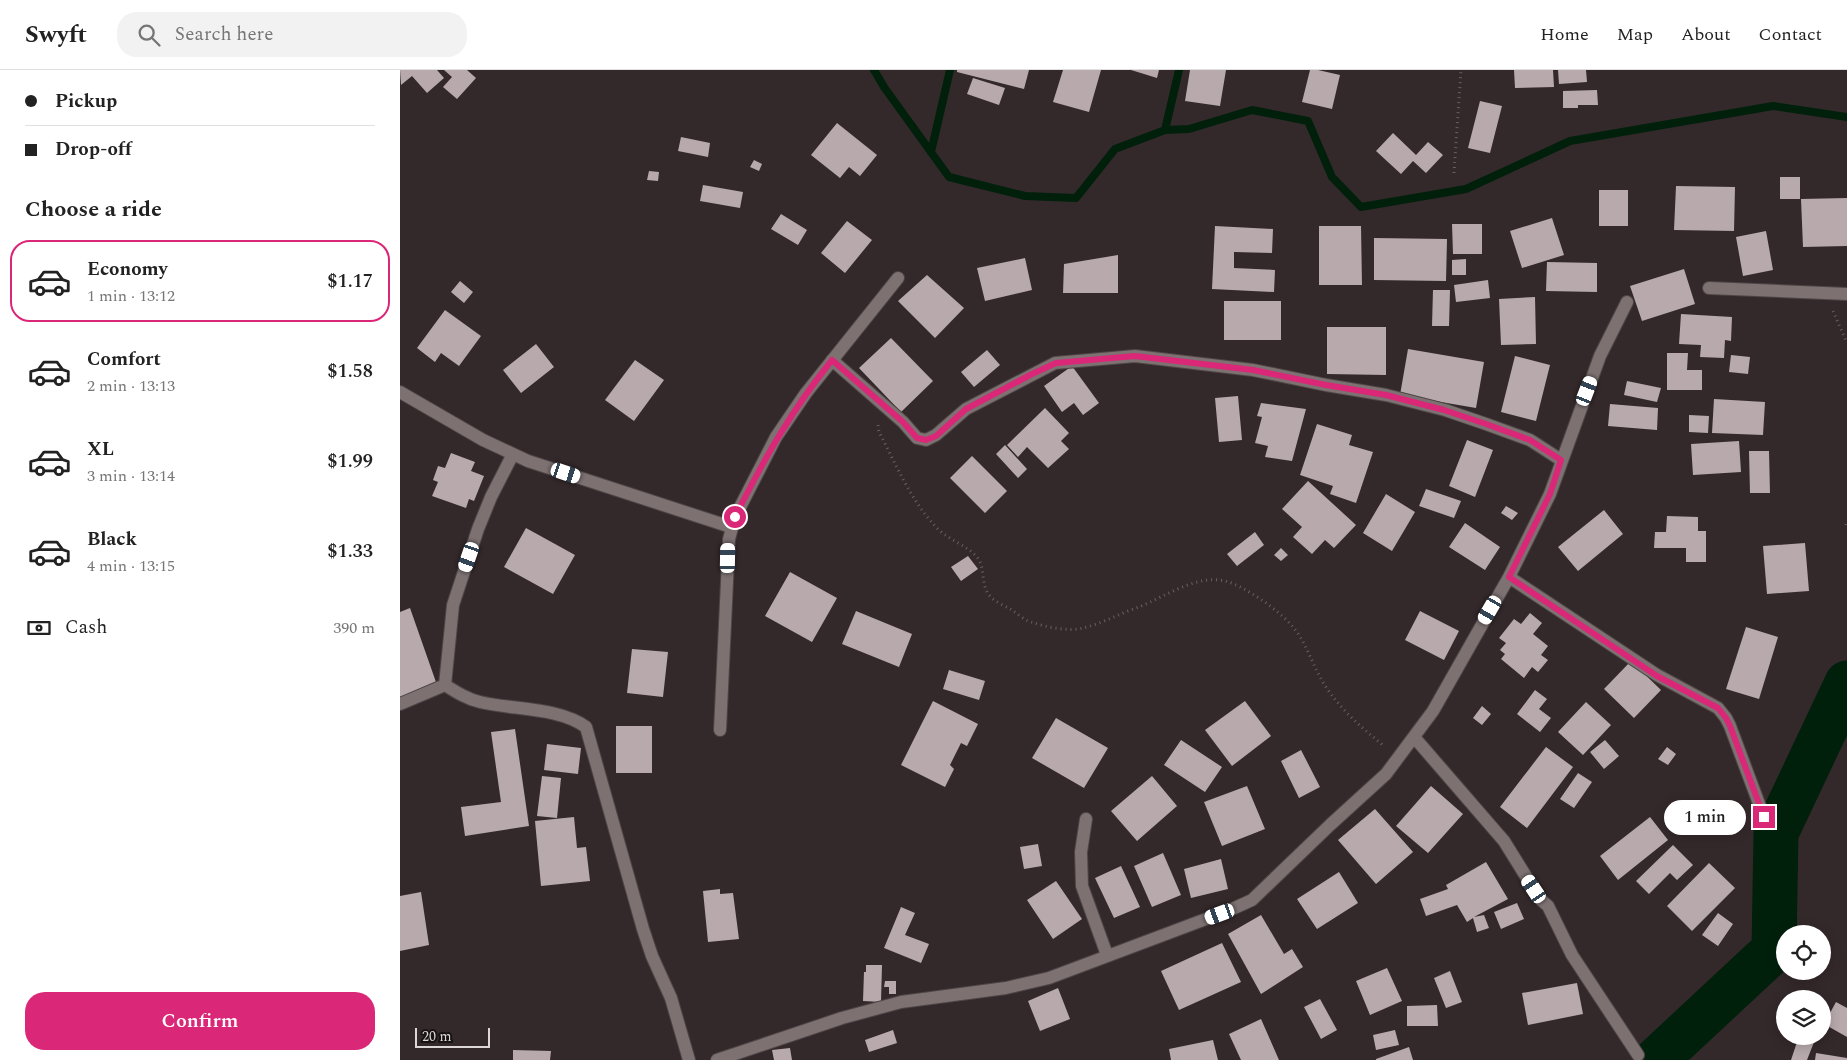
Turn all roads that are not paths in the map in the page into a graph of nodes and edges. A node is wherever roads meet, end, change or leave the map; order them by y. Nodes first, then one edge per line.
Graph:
1 (898, 278) dead end
2 (1709, 288) dead end
3 (1847, 294) edge
4 (1627, 302) dead end
5 (832, 360) junction
6 (400, 392) edge
7 (513, 454) junction
8 (1561, 460) junction
9 (731, 528) junction
10 (1509, 577) junction
11 (445, 684) junction
12 (400, 704) edge
13 (720, 730) dead end
14 (1414, 737) junction
15 (1764, 817) dead end
16 (1086, 819) dead end
17 (1107, 955) junction
18 (1638, 1055) dead end
19 (689, 1060) edge
20 (716, 1060) edge

1 - 5 street
2 - 3 street
4 - 8 street
5 - 8 street
5 - 9 street
6 - 7 street
7 - 9 street
7 - 11 street
8 - 10 street
9 - 13 street
10 - 14 street
10 - 15 street
11 - 12 street
11 - 19 street
14 - 17 street
14 - 18 street
16 - 17 street
17 - 20 street

